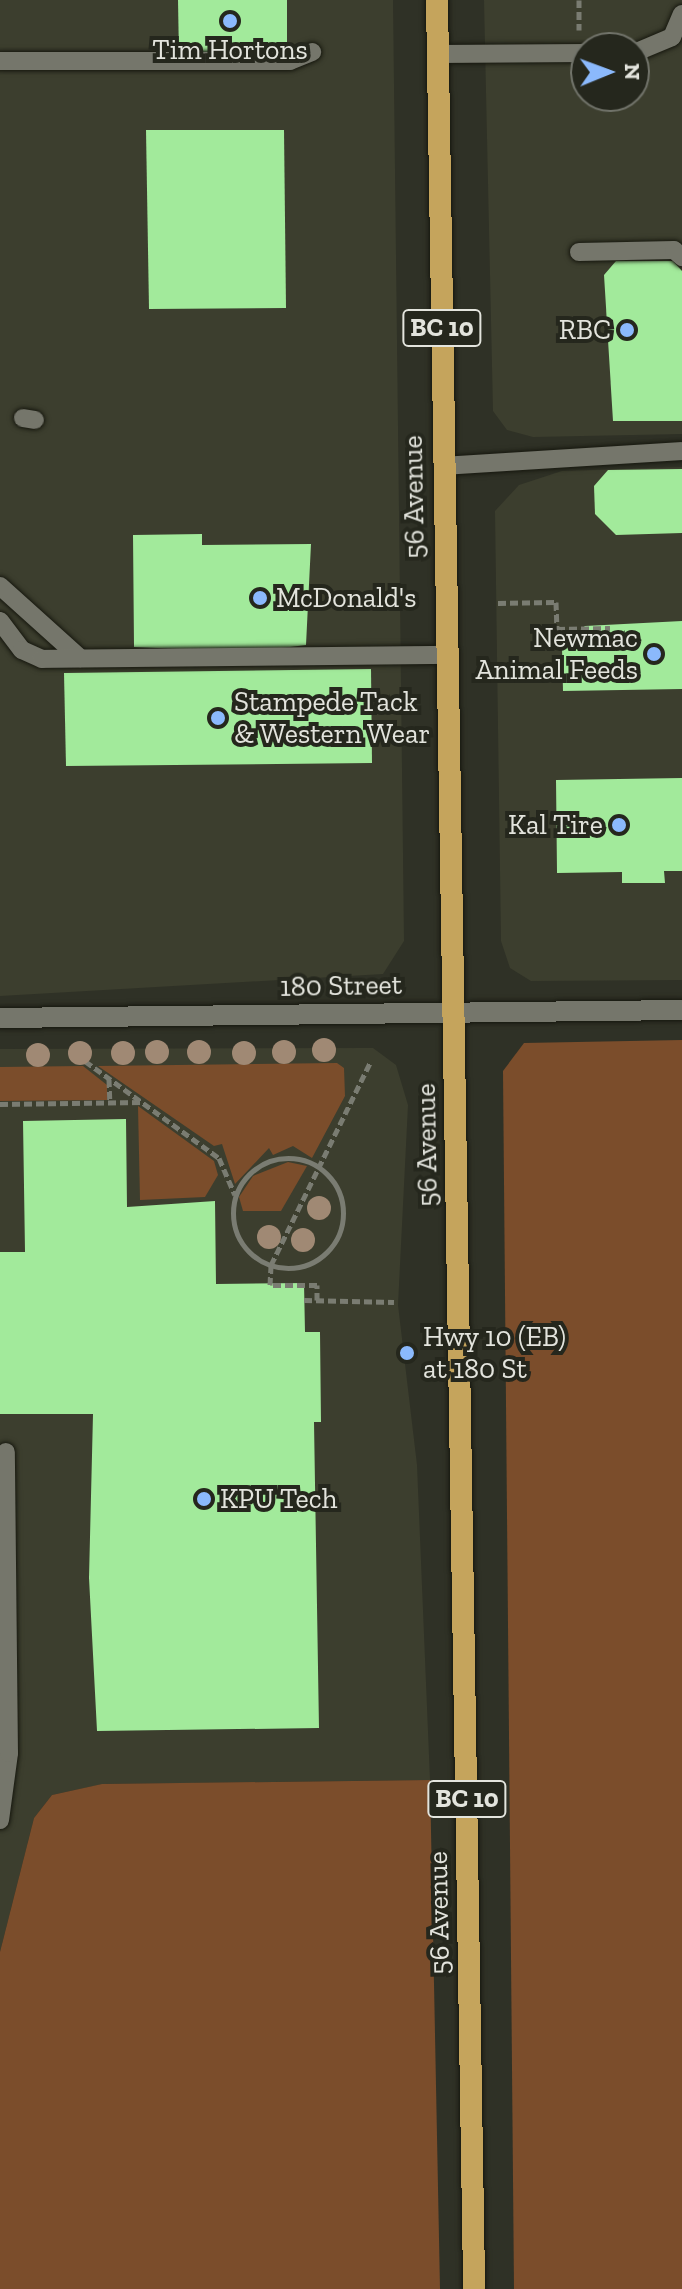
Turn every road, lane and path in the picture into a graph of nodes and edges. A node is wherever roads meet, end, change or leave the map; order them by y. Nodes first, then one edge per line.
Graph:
1 (437, 0) edge
2 (579, 0) edge
3 (682, 14) edge
4 (579, 30) dead end
5 (650, 47) edge
6 (312, 52) dead end
7 (570, 53) edge
8 (438, 54) junction
9 (0, 61) edge
10 (579, 252) dead end
11 (682, 257) edge
12 (682, 451) edge
13 (443, 466) junction
14 (0, 586) edge
15 (498, 603) dead end
16 (0, 621) edge
17 (610, 628) dead end
18 (447, 655) junction
19 (80, 658) junction
20 (682, 1010) edge
21 (454, 1013) junction
22 (0, 1018) edge
23 (85, 1061) dead end
24 (371, 1061) dead end
25 (109, 1078) junction
26 (110, 1102) junction
27 (143, 1102) junction
28 (0, 1104) edge
29 (318, 1166) junction
30 (235, 1196) junction
31 (271, 1265) junction
32 (304, 1300) dead end
33 (317, 1300) junction
34 (394, 1302) dead end
35 (6, 1452) dead end
36 (0, 1820) edge
37 (474, 2289) edge

1 - 8 highway, 56 Avenue / BC 10
2 - 4 path
3 - 5 lane
6 - 9 lane
7 - 8 lane
8 - 13 highway, 56 Avenue / BC 10
10 - 11 lane
12 - 13 lane
13 - 18 highway, 56 Avenue / BC 10
14 - 19 lane
15 - 17 path
16 - 19 lane
18 - 19 lane
18 - 21 highway, 56 Avenue / BC 10
20 - 21 street, 180 Street
21 - 22 street, 180 Street
21 - 37 highway, 56 Avenue / BC 10
23 - 25 path
24 - 29 path
25 - 26 path
25 - 27 path
26 - 27 path
26 - 28 path
27 - 30 path
29 - 30 path
29 - 31 path
29 - 31 path
30 - 31 path
31 - 33 path
32 - 33 path
33 - 34 path
35 - 36 lane

